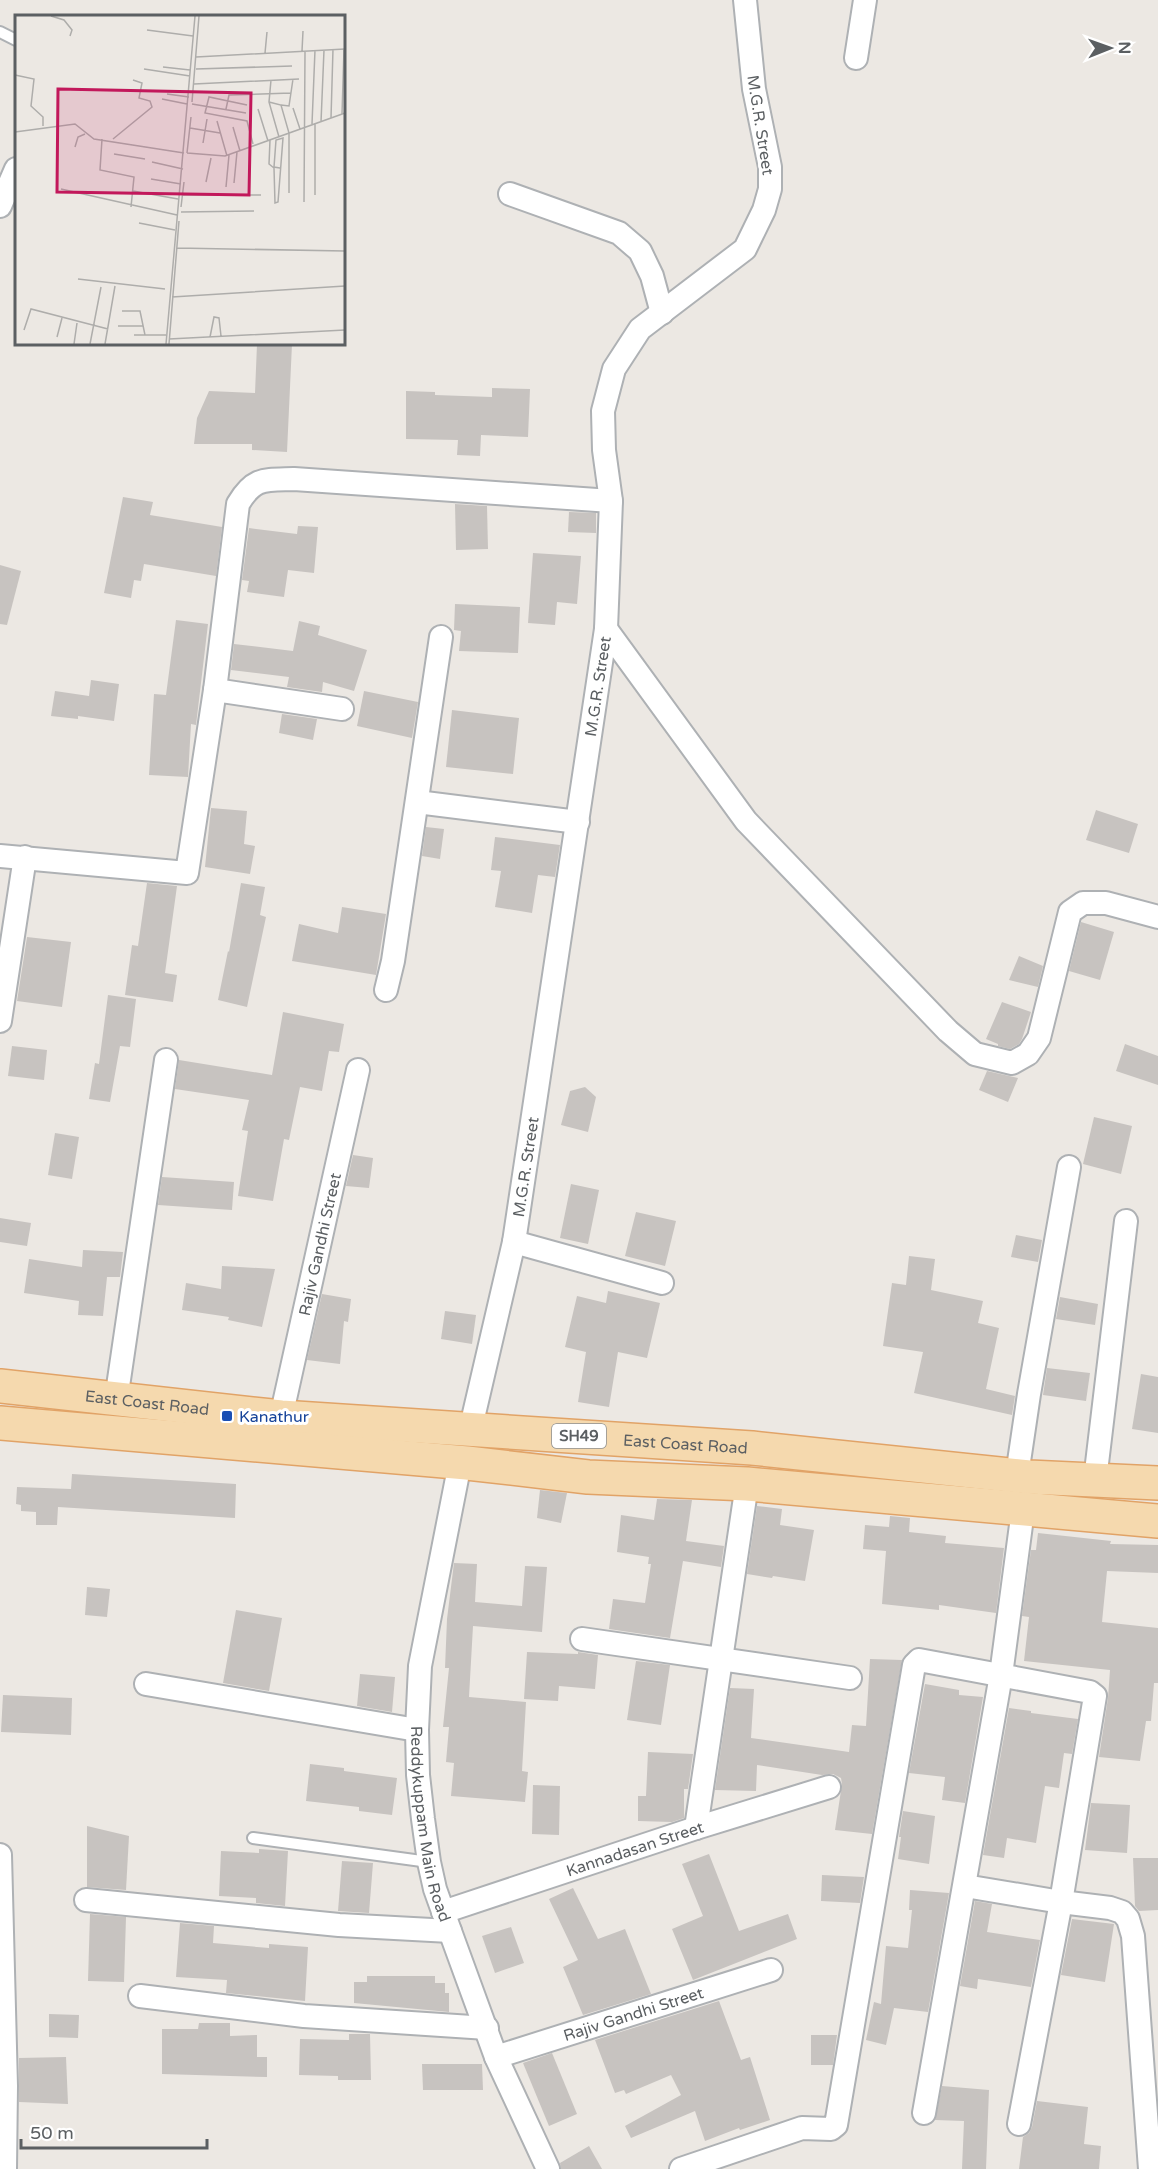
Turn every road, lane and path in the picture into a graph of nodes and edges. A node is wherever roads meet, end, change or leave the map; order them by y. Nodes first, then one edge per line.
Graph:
1 (746, 0) edge
2 (865, 0) edge
3 (0, 32) edge
4 (15, 40) edge
5 (856, 58) dead end
6 (15, 171) edge
7 (510, 194) dead end
8 (0, 206) edge
9 (662, 313) junction
10 (611, 501) junction
11 (606, 629) junction
12 (441, 638) dead end
13 (215, 690) junction
14 (342, 709) dead end
15 (417, 802) junction
16 (578, 822) junction
17 (0, 856) edge
18 (25, 857) junction
19 (1158, 917) edge
20 (386, 990) dead end
21 (0, 1020) edge
22 (166, 1060) dead end
23 (358, 1070) dead end
24 (1070, 1167) dead end
25 (1126, 1221) dead end
26 (514, 1242) junction
27 (662, 1283) dead end
28 (0, 1386) edge
29 (116, 1400) junction
30 (281, 1417) junction
31 (0, 1423) edge
32 (470, 1431) junction
33 (460, 1463) junction
34 (1017, 1475) junction
35 (1095, 1479) junction
36 (747, 1484) junction
37 (1158, 1484) edge
38 (1023, 1510) junction
39 (1158, 1521) edge
40 (582, 1638) dead end
41 (721, 1659) junction
42 (1001, 1675) junction
43 (850, 1678) dead end
44 (146, 1684) dead end
45 (417, 1730) junction
46 (829, 1788) dead end
47 (696, 1828) junction
48 (253, 1838) dead end
49 (0, 1855) edge
50 (429, 1862) junction
51 (965, 1886) junction
52 (86, 1900) dead end
53 (1061, 1902) junction
54 (446, 1922) junction
55 (771, 1970) dead end
56 (141, 1996) dead end
57 (487, 2028) junction
58 (496, 2058) junction
59 (924, 2113) dead end
60 (1019, 2124) dead end
61 (5, 2169) edge
62 (548, 2169) edge
63 (681, 2169) edge
64 (1150, 2169) edge

1 - 9 street, M.G.R. Street
2 - 5 street
3 - 4 lane
6 - 8 street
7 - 9 street
9 - 10 street, M.G.R. Street
10 - 11 street, M.G.R. Street
10 - 13 street
11 - 16 street, M.G.R. Street
11 - 19 street
12 - 15 street
13 - 14 street
13 - 18 street
15 - 16 street
15 - 20 street
16 - 26 street, M.G.R. Street
17 - 18 street
18 - 21 street
22 - 29 street
23 - 30 street, Rajiv Gandhi Street
24 - 34 street
25 - 35 street
26 - 27 street
26 - 32 street, M.G.R. Street
28 - 29 main road, East Coast Road / SH49
29 - 30 main road, East Coast Road / SH49
30 - 32 main road, East Coast Road / SH49
31 - 33 main road, East Coast Road / SH49
32 - 33 main road
32 - 34 main road, East Coast Road / SH49
33 - 36 main road, East Coast Road / SH49
33 - 45 street, Reddykuppam Main Road
34 - 35 main road, East Coast Road / SH49
35 - 37 main road, East Coast Road / SH49
36 - 38 main road, East Coast Road / SH49
36 - 41 street
38 - 39 main road, East Coast Road / SH49
38 - 42 street
40 - 41 street
41 - 43 street
41 - 47 street
42 - 51 street
42 - 53 street
42 - 63 street
44 - 45 street
45 - 50 street, Reddykuppam Main Road
46 - 47 street, Kannadasan Street
47 - 54 street, Kannadasan Street
48 - 50 lane
49 - 61 street
50 - 54 street, Reddykuppam Main Road
51 - 53 street
51 - 59 street
52 - 54 street
53 - 60 street
53 - 64 street
54 - 57 street, Reddykuppam Main Road
55 - 58 street, Rajiv Gandhi Street
56 - 57 street
57 - 58 street, Reddykuppam Main Road
58 - 62 street, Reddykuppam Main Road

